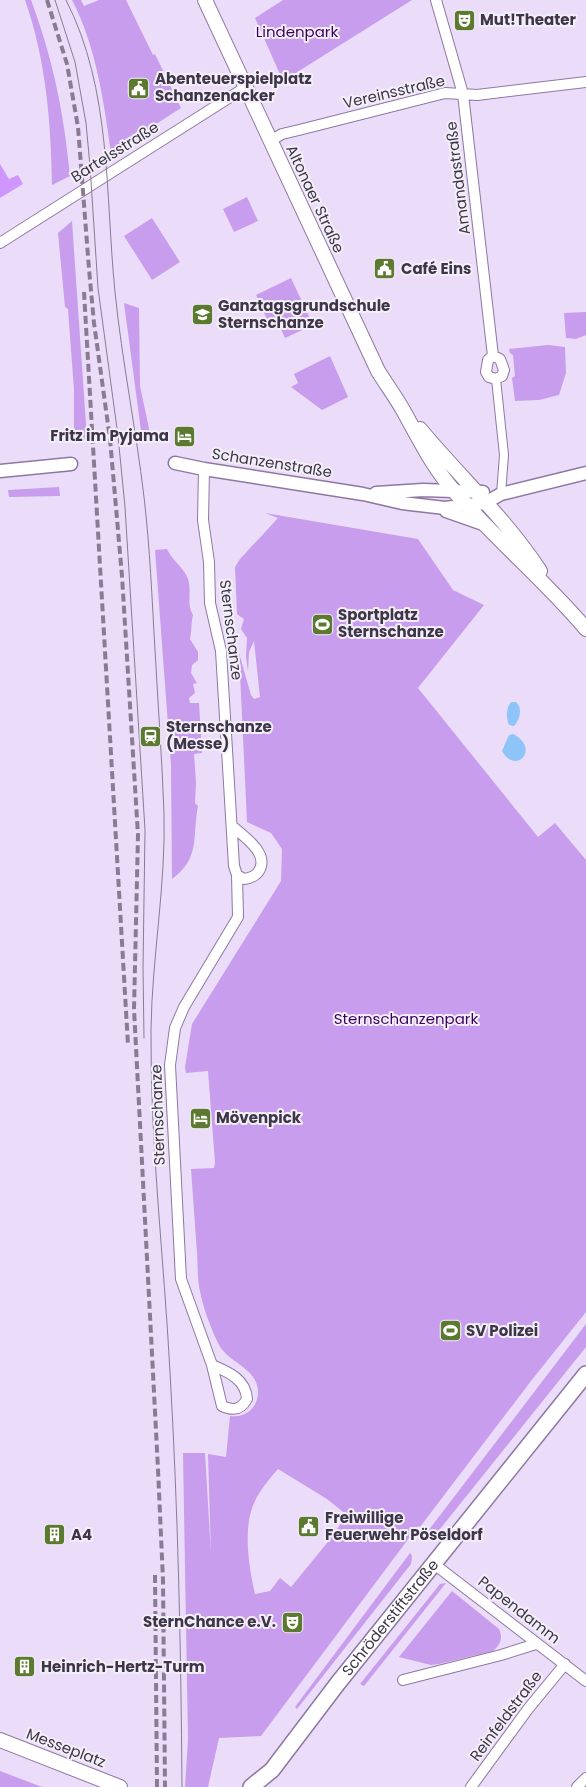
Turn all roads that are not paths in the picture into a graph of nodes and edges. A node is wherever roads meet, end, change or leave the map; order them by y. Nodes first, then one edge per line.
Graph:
1 (206, 0) edge
2 (436, 0) edge
3 (586, 82) edge
4 (246, 87) junction
5 (463, 94) junction
6 (270, 141) junction
7 (0, 243) edge
8 (496, 379) joint
9 (402, 408) junction
10 (175, 463) dead end
11 (71, 464) dead end
12 (204, 469) junction
13 (0, 470) edge
14 (586, 473) edge
15 (454, 491) junction
16 (475, 492) junction
17 (363, 494) junction
18 (501, 494) junction
19 (485, 503) junction
20 (467, 506) junction
21 (432, 507) junction
22 (483, 524) junction
23 (555, 593) junction
24 (586, 629) edge
25 (232, 826) junction
26 (237, 875) junction
27 (212, 1365) dead end
28 (586, 1374) edge
29 (434, 1564) junction
30 (536, 1644) junction
31 (565, 1664) junction
32 (403, 1680) dead end
33 (586, 1681) edge
34 (0, 1740) edge
35 (272, 1770) junction
36 (586, 1778) edge
37 (120, 1787) edge
38 (251, 1787) edge
39 (270, 1787) edge
40 (471, 1787) edge
41 (577, 1787) edge

1 - 4 main road, Altonaer Straße
2 - 5 street, Amandastraße
3 - 5 street, Vereinsstraße
4 - 6 main road, Altonaer Straße
4 - 7 street, Bartelsstraße
5 - 6 street, Vereinsstraße
5 - 8 street, Amandastraße
6 - 9 main road, Altonaer Straße
8 - 18 street, Amandastraße
9 - 15 main road, Altonaer Straße
9 - 16 main road, Altonaer Straße
10 - 12 street, Schanzenstraße
11 - 13 street
12 - 17 street, Schanzenstraße
12 - 25 street, Sternschanze
14 - 18 street
15 - 16 street, Schanzenstraße
15 - 17 street, Schanzenstraße
15 - 20 main road, Altonaer Straße
16 - 18 street, Schanzenstraße
16 - 19 main road, Altonaer Straße
17 - 21 street, Schanzenstraße
18 - 19 street, Schanzenstraße
19 - 20 street, Schanzenstraße
19 - 23 main road, Altonaer Straße
20 - 21 street, Schanzenstraße
20 - 22 main road, Altonaer Straße
21 - 22 street
22 - 23 main road, Altonaer Straße
23 - 24 main road
25 - 26 street, Sternschanze
25 - 26 street
26 - 27 street, Sternschanze
28 - 29 main road, Schröderstiftstraße
29 - 30 street, Papendamm
29 - 35 main road, Schröderstiftstraße
30 - 31 street, Papendamm
30 - 32 street
31 - 33 street, Papendamm
31 - 40 street, Reinfeldstraße
34 - 37 main road, Messeplatz
35 - 38 main road, Schröderstiftstraße
35 - 39 main road
36 - 41 street

